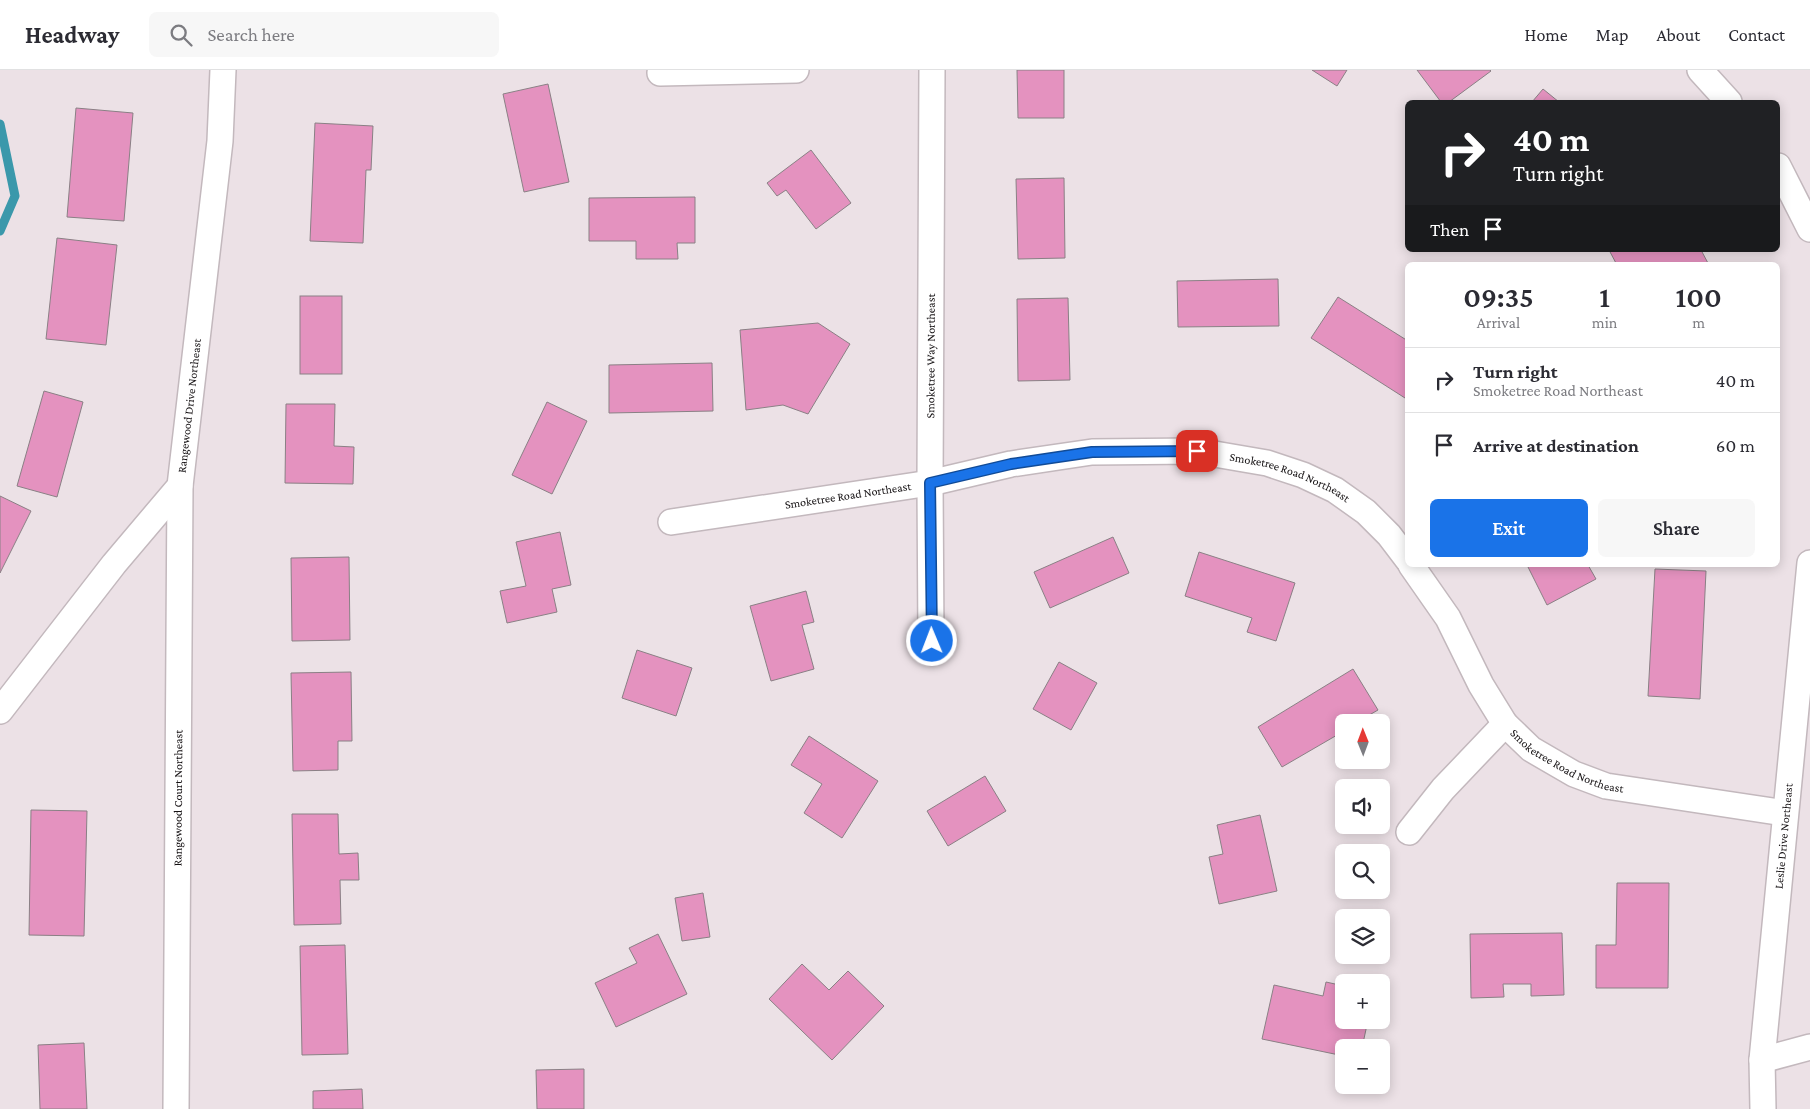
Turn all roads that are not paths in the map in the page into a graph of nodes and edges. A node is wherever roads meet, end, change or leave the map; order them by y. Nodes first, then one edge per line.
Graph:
1 (223, 70) edge
2 (796, 70) edge
3 (932, 70) edge
4 (1700, 70) edge
5 (660, 73) dead end
6 (1727, 100) edge
7 (1780, 170) edge
8 (1810, 229) edge
9 (930, 483) junction
10 (180, 486) junction
11 (671, 522) dead end
12 (1405, 556) edge
13 (1810, 563) edge
14 (1413, 567) edge
15 (932, 641) dead end
16 (0, 711) edge
17 (1505, 724) junction
18 (1785, 813) junction
19 (1409, 832) dead end
20 (1810, 1047) edge
21 (1762, 1060) junction
22 (176, 1109) edge
23 (1763, 1109) edge

1 - 10 street, Rangewood Drive Northeast
2 - 5 street
3 - 9 street, Smoketree Way Northeast
4 - 6 street
7 - 8 street
9 - 11 street, Smoketree Road Northeast
9 - 12 street, Smoketree Road Northeast
9 - 15 street, Smoketree Way Northeast
10 - 16 street, Rangewood Drive Northeast
10 - 22 street, Rangewood Court Northeast
13 - 18 street, Leslie Drive Northeast
14 - 17 street, Smoketree Road Northeast
17 - 18 street, Smoketree Road Northeast
17 - 19 street
18 - 21 street, Leslie Drive Northeast
20 - 21 street
21 - 23 street, Leslie Drive Northeast

